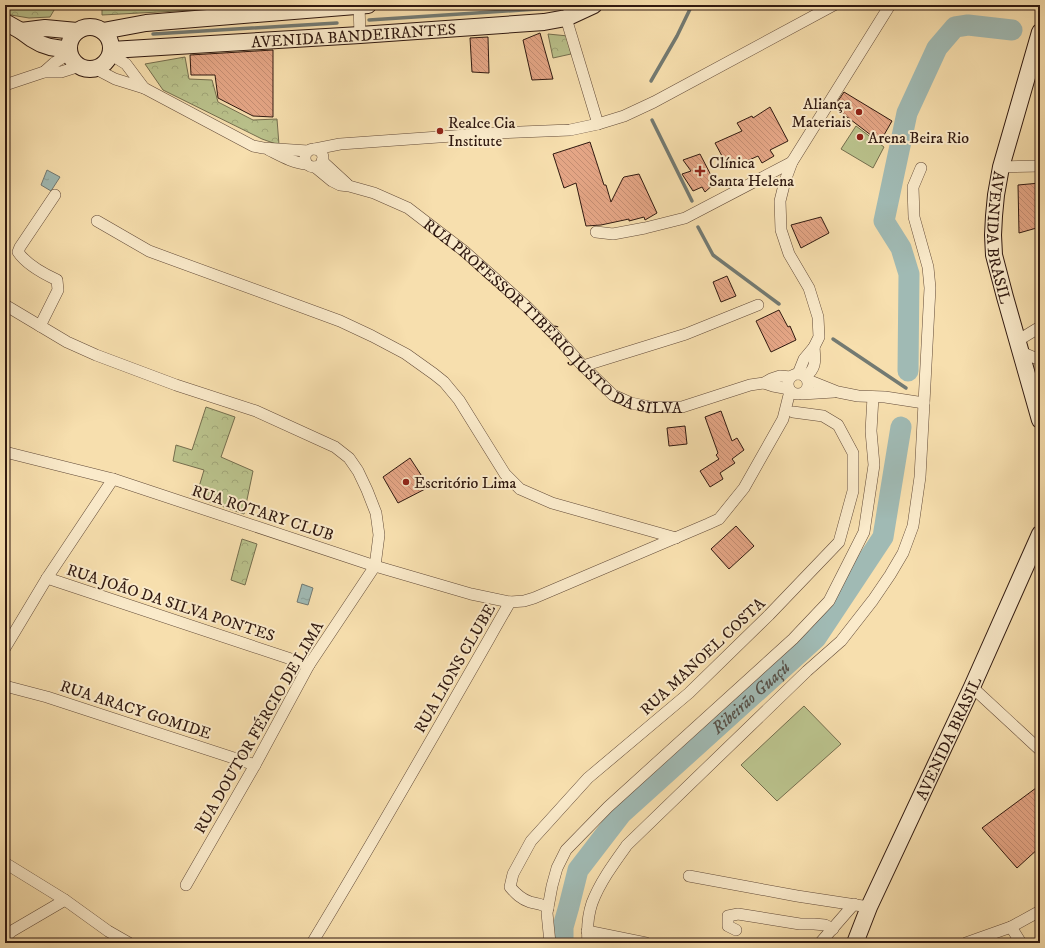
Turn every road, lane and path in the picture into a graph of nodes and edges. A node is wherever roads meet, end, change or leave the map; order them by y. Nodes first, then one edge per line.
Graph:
1 (359, 5) edge
2 (368, 5) edge
3 (594, 5) edge
4 (834, 5) edge
5 (890, 5) edge
6 (566, 18) junction
7 (5, 22) edge
8 (21, 31) junction
9 (77, 31) junction
10 (103, 31) junction
11 (1040, 32) edge
12 (360, 35) junction
13 (69, 51) junction
14 (110, 52) junction
15 (1037, 55) edge
16 (87, 67) junction
17 (44, 72) junction
18 (5, 85) edge
19 (144, 88) junction
20 (598, 124) junction
21 (263, 148) junction
22 (312, 150) junction
23 (792, 162) junction
24 (314, 164) junction
25 (1040, 166) edge
26 (1001, 167) junction
27 (921, 168) dead end
28 (55, 194) dead end
29 (97, 221) dead end
30 (596, 232) dead end
31 (5, 305) edge
32 (758, 305) dead end
33 (40, 326) junction
34 (1040, 327) edge
35 (1019, 347) junction
36 (1040, 360) edge
37 (583, 366) junction
38 (798, 385) junction
39 (872, 397) junction
40 (924, 403) junction
41 (793, 412) junction
42 (783, 419) junction
43 (1040, 420) edge
44 (5, 452) edge
45 (113, 479) junction
46 (1040, 534) edge
47 (676, 538) junction
48 (374, 566) junction
49 (47, 578) junction
50 (510, 602) junction
51 (5, 648) edge
52 (309, 665) junction
53 (5, 686) edge
54 (972, 687) junction
55 (1040, 750) edge
56 (256, 765) junction
57 (5, 864) edge
58 (689, 876) dead end
59 (186, 885) dead end
60 (65, 900) junction
61 (862, 906) junction
62 (548, 908) junction
63 (1040, 911) edge
64 (1011, 927) junction
65 (833, 929) junction
66 (588, 930) junction
67 (736, 930) dead end
68 (5, 937) edge
69 (129, 943) edge
70 (312, 943) edge
71 (550, 943) edge
72 (588, 943) edge
73 (646, 943) edge
74 (820, 943) edge
75 (855, 943) edge
76 (966, 943) edge
77 (1021, 943) edge

1 - 2 street, AVENIDA BANDEIRANTES
1 - 10 street, AVENIDA BANDEIRANTES
1 - 12 street
3 - 6 street, AVENIDA BANDEIRANTES
4 - 20 street
5 - 23 street
6 - 12 street, AVENIDA BANDEIRANTES
6 - 20 street
7 - 8 street
8 - 9 street
8 - 13 street
9 - 10 street
9 - 13 street
10 - 14 street
11 - 15 street, AVENIDA BRASIL
12 - 14 street, AVENIDA BANDEIRANTES
13 - 16 street
13 - 17 street
14 - 16 street
14 - 19 street
15 - 26 street, AVENIDA BRASIL
16 - 17 street
16 - 19 street
17 - 18 street
19 - 21 street, RUA PROFESSOR TIBÉRIO JUSTO DA SILVA
20 - 22 street
21 - 22 street, RUA PROFESSOR TIBÉRIO JUSTO DA SILVA
21 - 24 street, RUA PROFESSOR TIBÉRIO JUSTO DA SILVA
22 - 24 street
22 - 24 street, RUA PROFESSOR TIBÉRIO JUSTO DA SILVA
23 - 30 street
23 - 38 street
24 - 37 street, RUA PROFESSOR TIBÉRIO JUSTO DA SILVA
25 - 26 street
26 - 35 street, AVENIDA BRASIL
27 - 40 street
28 - 33 street
29 - 47 street
31 - 33 street
32 - 37 street
33 - 48 street
34 - 35 street
35 - 36 street
35 - 43 street, AVENIDA BRASIL
37 - 38 street, RUA PROFESSOR TIBÉRIO JUSTO DA SILVA
38 - 39 street, RUA PROFESSOR TIBÉRIO JUSTO DA SILVA
38 - 41 street
38 - 42 street, RUA LIONS CLUBE
39 - 40 street, RUA PROFESSOR TIBÉRIO JUSTO DA SILVA
39 - 62 street
40 - 66 street
41 - 42 street, RUA LIONS CLUBE
41 - 62 street, RUA MANOEL COSTA
42 - 47 street, RUA LIONS CLUBE
44 - 45 street, RUA ROTARY CLUB
45 - 48 street, RUA ROTARY CLUB
45 - 49 street
46 - 54 street, AVENIDA BRASIL
47 - 50 street, RUA LIONS CLUBE
48 - 50 street, RUA ROTARY CLUB
48 - 52 street, RUA DOUTOR FÉRCIO DE LIMA
49 - 51 street
49 - 52 street, RUA JOÃO DA SILVA PONTES
50 - 70 street, RUA LIONS CLUBE
52 - 56 street, RUA DOUTOR FÉRCIO DE LIMA
53 - 56 street, RUA ARACY GOMIDE
54 - 55 street
54 - 61 street, AVENIDA BRASIL
56 - 59 street, RUA DOUTOR FÉRCIO DE LIMA
57 - 60 street
58 - 61 street
60 - 68 street
60 - 69 street
61 - 65 street
61 - 75 street, AVENIDA BRASIL
62 - 71 street
63 - 64 street
64 - 76 street
64 - 77 street
65 - 67 street
65 - 74 street
66 - 72 street
66 - 73 street

